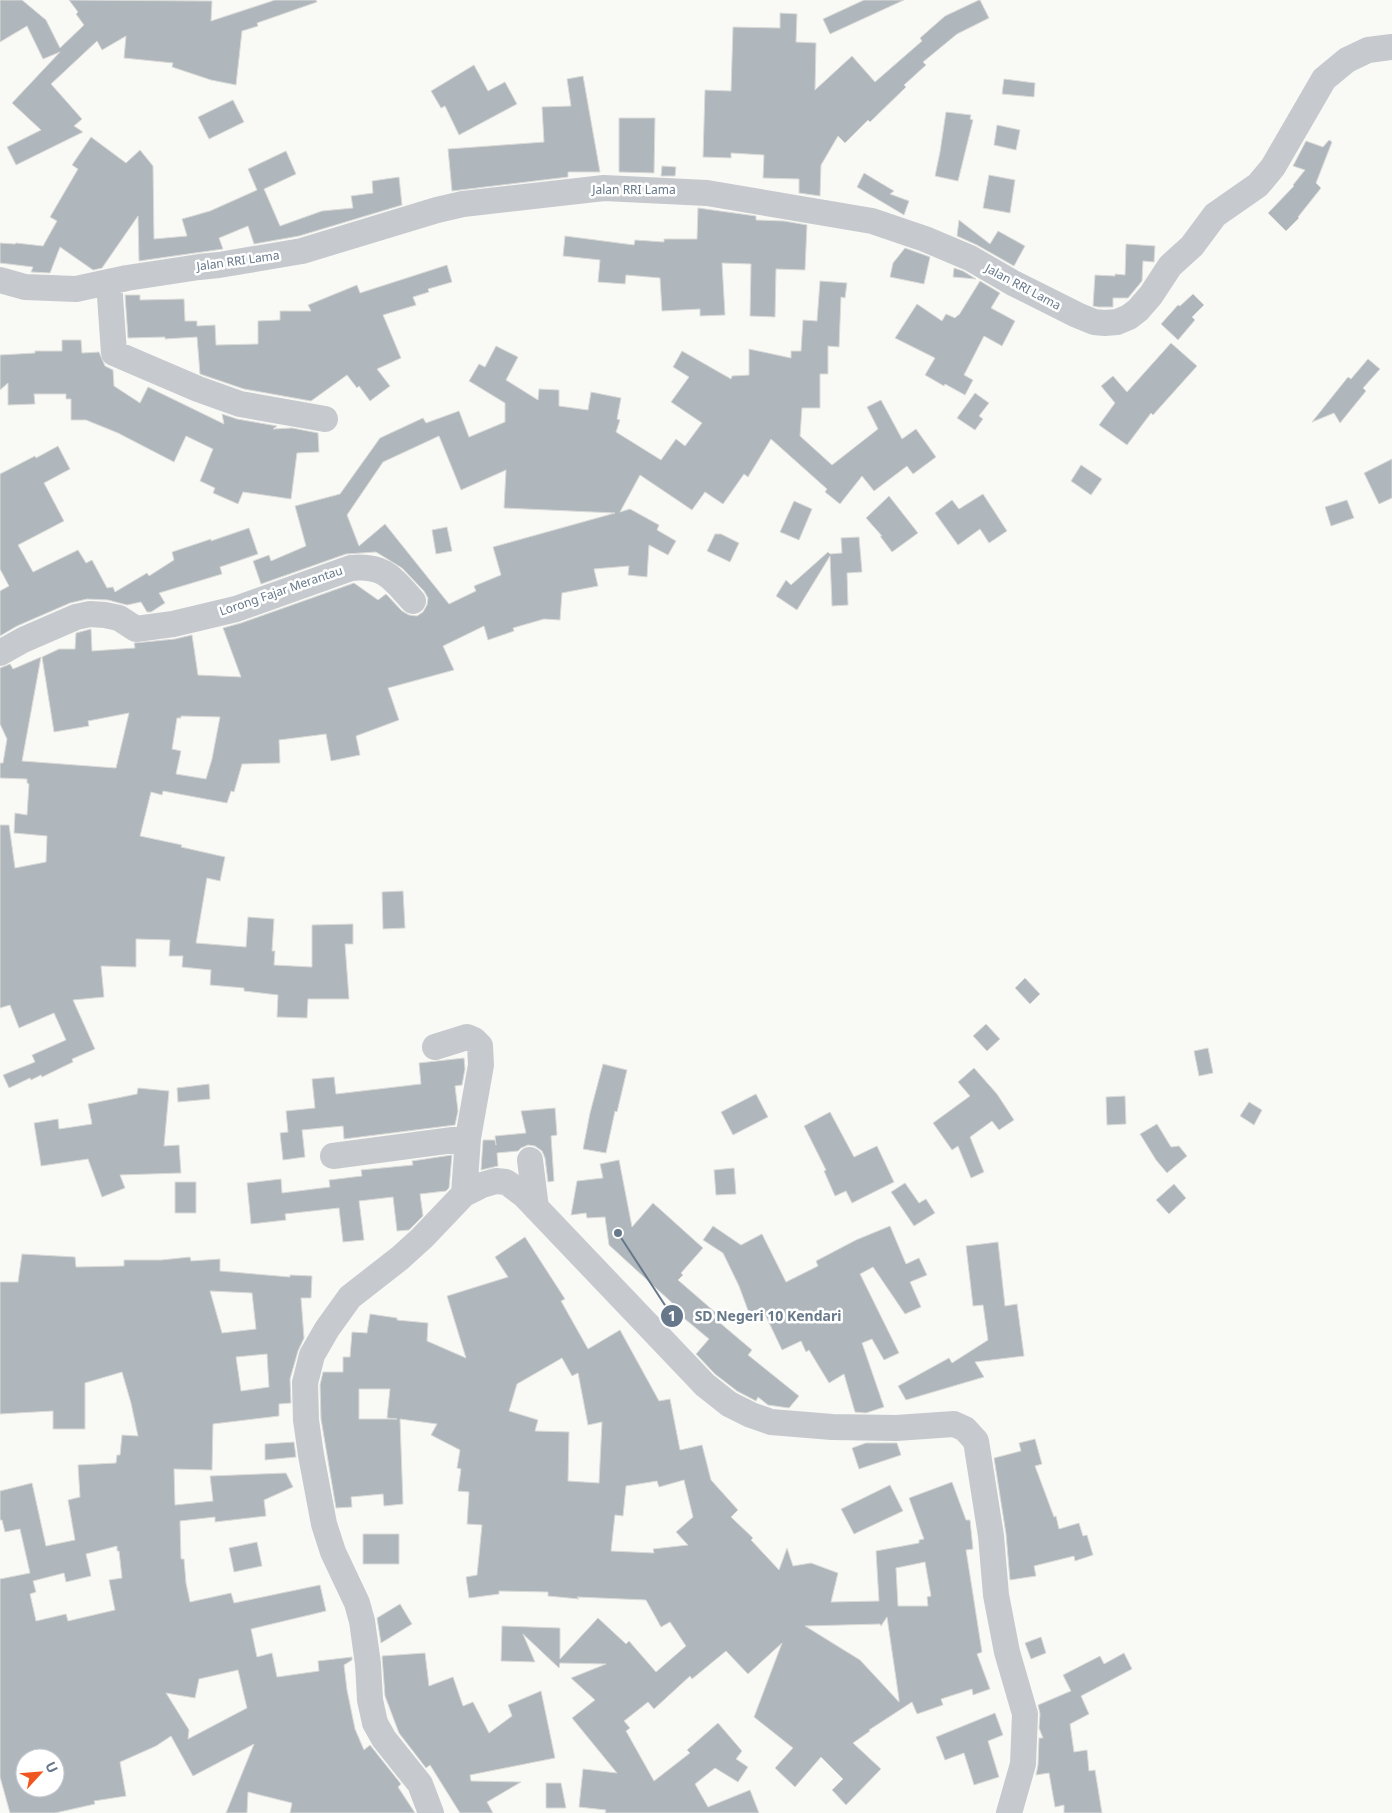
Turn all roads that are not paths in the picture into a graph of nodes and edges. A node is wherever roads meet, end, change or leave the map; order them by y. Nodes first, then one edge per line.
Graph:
1 (1392, 47) edge
2 (0, 280) edge
3 (109, 282) junction
4 (325, 419) dead end
5 (413, 601) dead end
6 (0, 654) edge
7 (435, 1047) dead end
8 (468, 1138) junction
9 (333, 1156) dead end
10 (530, 1160) dead end
11 (464, 1194) junction
12 (536, 1208) junction
13 (431, 1813) edge
14 (1009, 1813) edge

1 - 3 street, Jalan RRI Lama
2 - 3 street, Jalan RRI Lama
3 - 4 street
5 - 6 street, Lorong Fajar Merantau
7 - 8 street
8 - 9 street
8 - 11 street
10 - 12 street
11 - 12 street
11 - 13 street
12 - 14 street

